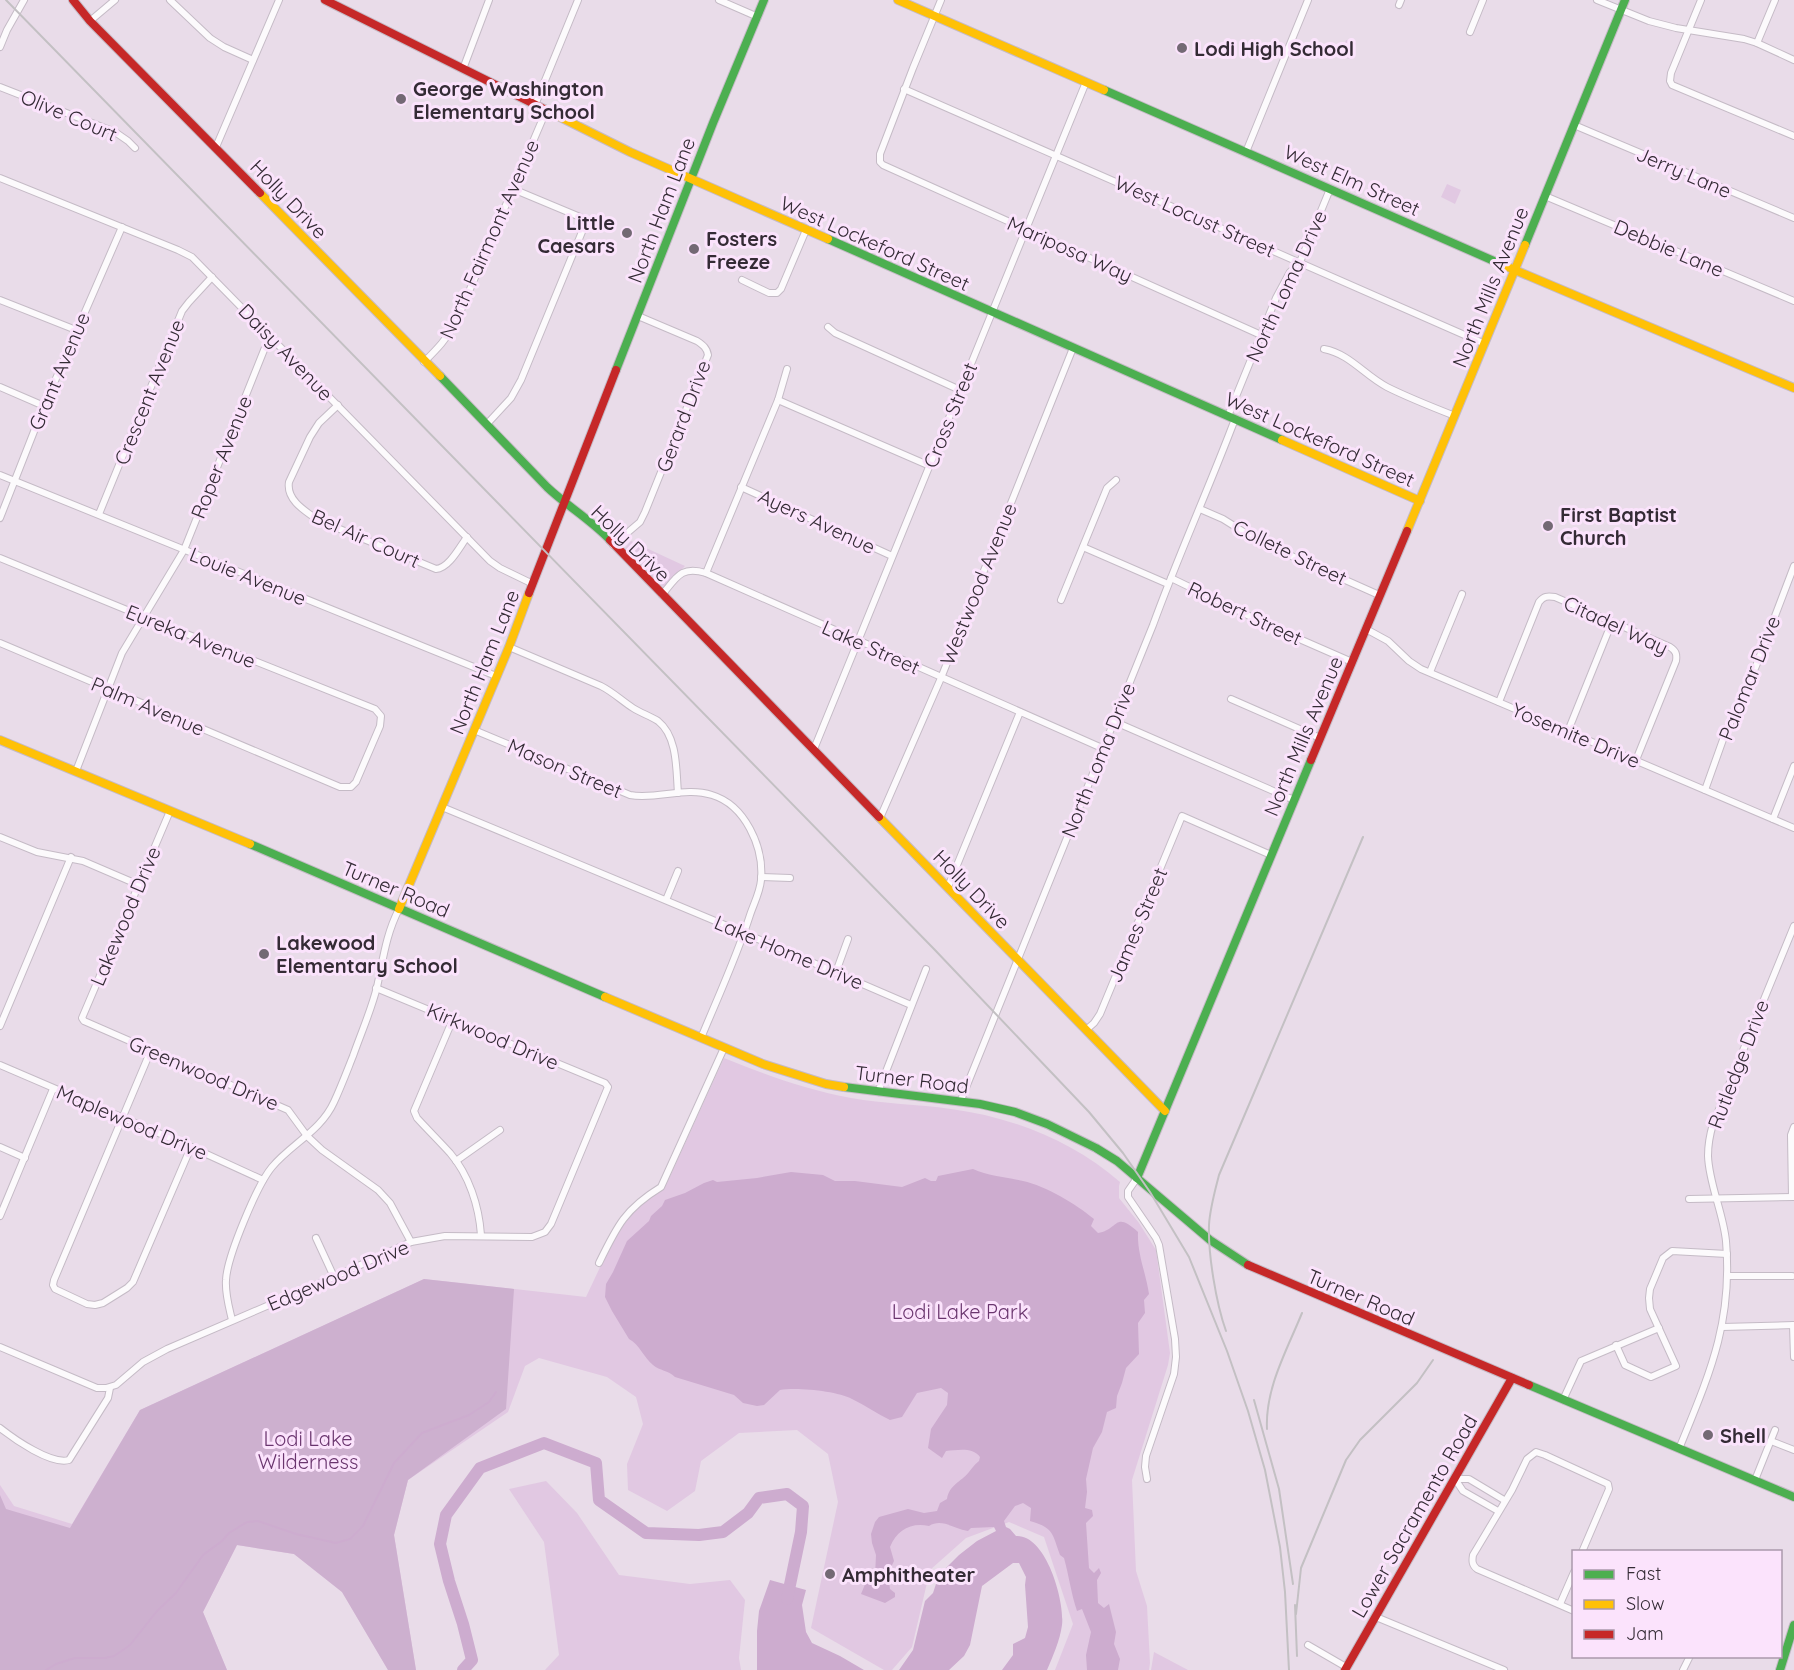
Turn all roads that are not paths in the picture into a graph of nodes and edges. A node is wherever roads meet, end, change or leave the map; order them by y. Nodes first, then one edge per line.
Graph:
1 (24, 0) edge
2 (73, 0) edge
3 (115, 0) edge
4 (170, 0) edge
5 (279, 0) edge
6 (325, 0) edge
7 (489, 0) edge
8 (578, 0) edge
9 (718, 0) edge
10 (764, 0) edge
11 (898, 0) edge
12 (941, 0) edge
13 (1308, 0) edge
14 (1483, 0) edge
15 (1597, 0) edge
16 (1625, 0) edge
17 (1701, 0) edge
18 (1775, 0) edge
19 (1621, 10) junction
20 (934, 15) junction
21 (758, 17) junction
22 (90, 21) junction
23 (3, 28) edge
24 (1690, 30) junction
25 (1470, 32) dead end
26 (1757, 43) junction
27 (0, 47) edge
28 (253, 60) junction
29 (1794, 60) edge
30 (463, 69) junction
31 (1086, 82) junction
32 (0, 87) edge
33 (904, 89) junction
34 (535, 105) junction
35 (546, 111) junction
36 (1574, 125) junction
37 (1794, 136) edge
38 (216, 147) junction
39 (135, 148) dead end
40 (1246, 152) junction
41 (1055, 155) junction
42 (0, 178) edge
43 (691, 180) junction
44 (513, 189) junction
45 (1330, 189) junction
46 (1545, 196) junction
47 (1794, 218) edge
48 (122, 227) junction
49 (1025, 228) junction
50 (806, 230) junction
51 (1300, 262) junction
52 (1514, 270) junction
53 (212, 277) junction
54 (742, 280) dead end
55 (0, 300) edge
56 (1794, 301) edge
57 (991, 313) junction
58 (638, 316) junction
59 (828, 327) dead end
60 (76, 330) junction
61 (270, 335) junction
62 (1261, 335) junction
63 (1485, 344) junction
64 (1073, 348) junction
65 (1324, 349) dead end
66 (424, 362) junction
67 (788, 369) dead end
68 (0, 387) edge
69 (1794, 388) edge
70 (960, 390) junction
71 (778, 400) junction
72 (338, 405) junction
73 (44, 406) junction
74 (1455, 416) junction
75 (1231, 417) junction
76 (486, 424) junction
77 (930, 466) junction
78 (0, 475) edge
79 (1116, 480) dead end
80 (15, 481) junction
81 (741, 487) junction
82 (1420, 501) junction
83 (564, 503) junction
84 (1200, 509) junction
85 (99, 514) junction
86 (0, 518) edge
87 (467, 537) junction
88 (613, 545) junction
89 (1083, 547) junction
90 (184, 550) junction
91 (892, 556) junction
92 (0, 558) edge
93 (1793, 570) edge
94 (706, 573) junction
95 (1169, 581) junction
96 (533, 584) junction
97 (1462, 594) dead end
98 (662, 595) junction
99 (1379, 595) junction
100 (1061, 600) dead end
101 (144, 618) junction
102 (1612, 622) junction
103 (1366, 629) junction
104 (858, 641) junction
105 (0, 644) edge
106 (509, 647) junction
107 (1352, 662) junction
108 (1430, 672) junction
109 (496, 676) junction
110 (940, 678) junction
111 (109, 689) junction
112 (1231, 699) dead end
113 (1499, 702) junction
114 (1020, 712) junction
115 (381, 716) joint
116 (1113, 721) junction
117 (474, 730) junction
118 (1568, 731) junction
119 (1320, 738) junction
120 (0, 740) edge
121 (1102, 748) junction
122 (814, 749) junction
123 (1636, 760) junction
124 (1794, 766) edge
125 (76, 771) junction
126 (1705, 790) junction
127 (678, 793) junction
128 (1294, 800) junction
129 (442, 807) junction
130 (170, 811) junction
131 (880, 818) junction
132 (1773, 819) junction
133 (1794, 828) edge
134 (0, 837) edge
135 (1271, 855) junction
136 (70, 857) junction
137 (678, 870) dead end
138 (761, 877) junction
139 (790, 878) dead end
140 (139, 885) junction
141 (948, 887) junction
142 (666, 900) junction
143 (399, 909) junction
144 (1794, 926) edge
145 (744, 933) junction
146 (848, 939) dead end
147 (1018, 960) junction
148 (926, 969) dead end
149 (836, 972) junction
150 (376, 988) junction
151 (911, 1005) junction
152 (453, 1019) junction
153 (84, 1021) joint
154 (0, 1026) edge
155 (1086, 1030) junction
156 (701, 1038) junction
157 (724, 1048) junction
158 (151, 1050) junction
159 (0, 1065) edge
160 (608, 1087) joint
161 (53, 1089) junction
162 (878, 1092) junction
163 (961, 1100) junction
164 (1165, 1111) junction
165 (122, 1118) junction
166 (1794, 1127) edge
167 (500, 1130) dead end
168 (307, 1136) junction
169 (0, 1146) edge
170 (191, 1147) junction
171 (25, 1158) junction
172 (456, 1161) junction
173 (1137, 1178) junction
174 (263, 1180) junction
175 (1793, 1197) edge
176 (1717, 1198) junction
177 (1689, 1199) dead end
178 (0, 1216) edge
179 (481, 1235) junction
180 (316, 1238) dead end
181 (411, 1242) junction
182 (1727, 1254) junction
183 (599, 1263) dead end
184 (1728, 1276) junction
185 (1792, 1276) dead end
186 (334, 1277) junction
187 (232, 1320) junction
188 (1793, 1325) edge
189 (1722, 1327) junction
190 (1659, 1328) junction
191 (1617, 1345) junction
192 (0, 1347) edge
193 (1794, 1357) edge
194 (1512, 1378) junction
195 (110, 1388) junction
196 (1563, 1400) junction
197 (0, 1428) edge
198 (1775, 1430) dead end
199 (1771, 1442) junction
200 (1680, 1449) junction
201 (1794, 1450) edge
202 (1147, 1479) dead end
203 (1455, 1479) junction
204 (1755, 1480) junction
205 (1794, 1497) edge
206 (1504, 1500) junction
207 (1498, 1511) junction
208 (1582, 1550) edge
209 (1572, 1577) edge
210 (1560, 1604) junction
211 (1572, 1610) edge
212 (1376, 1617) junction
213 (1794, 1625) edge
214 (1308, 1646) dead end
215 (1345, 1669) edge
216 (1504, 1670) edge
217 (1780, 1670) edge

1 - 23 street
2 - 22 street, Holly Drive
3 - 22 street
4 - 28 street
5 - 28 street
6 - 30 street, West Lockeford Street
7 - 30 street
8 - 34 street
9 - 21 street
10 - 21 street, North Ham Lane
11 - 20 street, West Elm Street
12 - 20 street
13 - 40 street
14 - 25 street
15 - 19 street
16 - 19 street, North Mills Avenue
17 - 24 street
18 - 26 street
19 - 24 street
19 - 36 street, North Mills Avenue
20 - 31 street, West Elm Street
20 - 33 street
21 - 43 street, North Ham Lane
22 - 38 street, Holly Drive
23 - 27 street
24 - 26 street
24 - 37 street
26 - 29 street
28 - 38 street
30 - 34 street, West Lockeford Street
31 - 40 street, West Elm Street
31 - 41 street, Cross Street
32 - 39 street, Olive Court
33 - 41 street, West Locust Street
33 - 49 street, Mariposa Way
34 - 35 street, West Lockeford Street
35 - 43 street, West Lockeford Street
35 - 44 street, North Fairmont Avenue
36 - 46 street, North Mills Avenue
36 - 47 street, Jerry Lane
38 - 66 street, Holly Drive
40 - 45 street, West Elm Street
41 - 49 street, Cross Street
41 - 51 street, West Locust Street
42 - 48 street, Daisy Avenue
43 - 50 street, West Lockeford Street
43 - 58 street, North Ham Lane
44 - 66 street, North Fairmont Avenue
44 - 76 street
45 - 51 street, North Loma Drive
45 - 52 street, West Elm Street
46 - 52 street, North Mills Avenue
46 - 56 street, Debbie Lane
48 - 53 street, Daisy Avenue
48 - 60 street, Grant Avenue
49 - 57 street, Cross Street
49 - 62 street, Mariposa Way
50 - 54 street
50 - 57 street, West Lockeford Street
51 - 62 street, North Loma Drive
51 - 63 street, West Locust Street
52 - 63 street, North Mills Avenue
52 - 69 street, West Elm Street
53 - 61 street, Daisy Avenue
53 - 85 street, Crescent Avenue
55 - 60 street
57 - 64 street, West Lockeford Street
57 - 70 street, Cross Street
58 - 83 street, North Ham Lane
58 - 88 street, Gerard Drive
59 - 70 street
60 - 73 street, Grant Avenue
61 - 72 street, Daisy Avenue
61 - 90 street, Roper Avenue
62 - 75 street, North Loma Drive
63 - 74 street, North Mills Avenue
64 - 75 street, West Lockeford Street
64 - 110 street, Westwood Avenue
65 - 74 street
66 - 76 street, Holly Drive
67 - 71 street
68 - 73 street
70 - 77 street, Cross Street
71 - 77 street
71 - 81 street
72 - 87 street, Daisy Avenue
72 - 87 street, Bel Air Court
73 - 80 street, Grant Avenue
74 - 82 street, North Mills Avenue
75 - 82 street, West Lockeford Street
75 - 84 street, North Loma Drive
76 - 83 street, Holly Drive
77 - 91 street, Cross Street
78 - 80 street, Louie Avenue
79 - 89 street
80 - 85 street, Louie Avenue
80 - 86 street, Grant Avenue
81 - 91 street, Ayers Avenue
81 - 94 street
82 - 99 street, North Mills Avenue
83 - 88 street, Holly Drive
83 - 96 street, North Ham Lane
84 - 95 street, North Loma Drive
84 - 99 street, Collete Street
85 - 90 street, Louie Avenue
87 - 96 street, Daisy Avenue
88 - 98 street, Holly Drive
89 - 95 street, Robert Street
89 - 100 street
90 - 101 street, Roper Avenue
90 - 109 street, Louie Avenue
91 - 104 street, Cross Street
92 - 101 street, Eureka Avenue
93 - 126 street, Palomar Drive
94 - 98 street
94 - 104 street, Lake Street
95 - 107 street, Robert Street
95 - 116 street, North Loma Drive
96 - 106 street, North Ham Lane
97 - 108 street
98 - 122 street, Holly Drive
99 - 103 street, North Mills Avenue
101 - 111 street, Roper Avenue
101 - 115 street, Eureka Avenue
102 - 113 street, Citadel Way
102 - 118 street
102 - 123 street, Citadel Way
103 - 107 street, North Mills Avenue
103 - 108 street, Yosemite Drive
104 - 110 street, Lake Street
104 - 122 street, Cross Street
105 - 111 street, Palm Avenue
106 - 109 street, North Ham Lane
106 - 127 street
107 - 119 street, North Mills Avenue
108 - 113 street, Yosemite Drive
109 - 117 street, North Ham Lane
110 - 114 street, Lake Street
110 - 131 street, Westwood Avenue
111 - 115 street, Palm Avenue
111 - 125 street, Roper Avenue
112 - 119 street
113 - 118 street, Yosemite Drive
114 - 121 street, Lake Street
114 - 141 street
116 - 121 street, North Loma Drive
116 - 128 street
117 - 127 street, Mason Street
117 - 129 street, North Ham Lane
118 - 123 street, Yosemite Drive
119 - 128 street, North Mills Avenue
120 - 125 street, Turner Road
121 - 147 street, North Loma Drive
122 - 131 street, Holly Drive
123 - 126 street, Yosemite Drive
124 - 132 street
125 - 130 street, Turner Road
126 - 132 street, Yosemite Drive
127 - 138 street, Mason Street
128 - 135 street, North Mills Avenue
129 - 142 street, Lake Home Drive
129 - 143 street, North Ham Lane
130 - 140 street, Lakewood Drive
130 - 143 street, Turner Road
131 - 141 street, Holly Drive
132 - 133 street, Yosemite Drive
134 - 136 street
135 - 155 street, James Street
135 - 164 street, North Mills Avenue
136 - 140 street
136 - 154 street
137 - 142 street
138 - 139 street
138 - 145 street, Mason Street
140 - 153 street, Lakewood Drive
141 - 147 street, Holly Drive
142 - 145 street, Lake Home Drive
143 - 150 street, North Ham Lane
143 - 156 street, Turner Road
144 - 176 street, Rutledge Drive
145 - 149 street, Lake Home Drive
145 - 156 street, Mason Street
146 - 149 street
147 - 155 street, Holly Drive
147 - 163 street, North Loma Drive
148 - 151 street
149 - 151 street, Lake Home Drive
150 - 152 street, Kirkwood Drive
150 - 168 street, North Ham Lane
151 - 162 street
152 - 160 street, Kirkwood Drive
152 - 172 street
153 - 158 street, Greenwood Drive
155 - 164 street, Holly Drive
156 - 157 street, Turner Road
157 - 162 street, Turner Road
157 - 183 street
158 - 165 street
158 - 168 street, Greenwood Drive
159 - 161 street, Maplewood Drive
160 - 179 street, Edgewood Drive
161 - 165 street, Maplewood Drive
161 - 171 street
162 - 163 street, Turner Road
163 - 173 street, Turner Road
164 - 173 street, North Mills Avenue
165 - 170 street, Maplewood Drive
165 - 170 street
166 - 175 street
167 - 172 street
168 - 174 street, North Ham Lane
168 - 181 street, Greenwood Drive
169 - 171 street
170 - 174 street, Maplewood Drive
171 - 178 street
172 - 179 street
173 - 194 street, Turner Road
173 - 202 street, North Mills Avenue
174 - 187 street, North Ham Lane
175 - 176 street
176 - 177 street
176 - 182 street, Rutledge Drive
179 - 181 street, Edgewood Drive
180 - 186 street
181 - 186 street, Edgewood Drive
182 - 184 street, Rutledge Drive
182 - 190 street
184 - 185 street
184 - 189 street, Rutledge Drive
186 - 187 street, Edgewood Drive
187 - 195 street, Edgewood Drive
188 - 189 street
188 - 193 street
189 - 200 street, Rutledge Drive
190 - 191 street
190 - 191 street
191 - 196 street
192 - 195 street
194 - 196 street, Turner Road
194 - 203 street, Lower Sacramento Road
195 - 197 street
196 - 200 street, Turner Road
198 - 199 street
199 - 201 street
199 - 204 street
200 - 204 street, Turner Road
203 - 206 street
203 - 207 street
203 - 212 street, Lower Sacramento Road
204 - 205 street, Turner Road
206 - 207 street
206 - 208 street
207 - 210 street
209 - 210 street
210 - 211 street
212 - 215 street, Lower Sacramento Road
212 - 216 street
213 - 217 street
214 - 215 street

